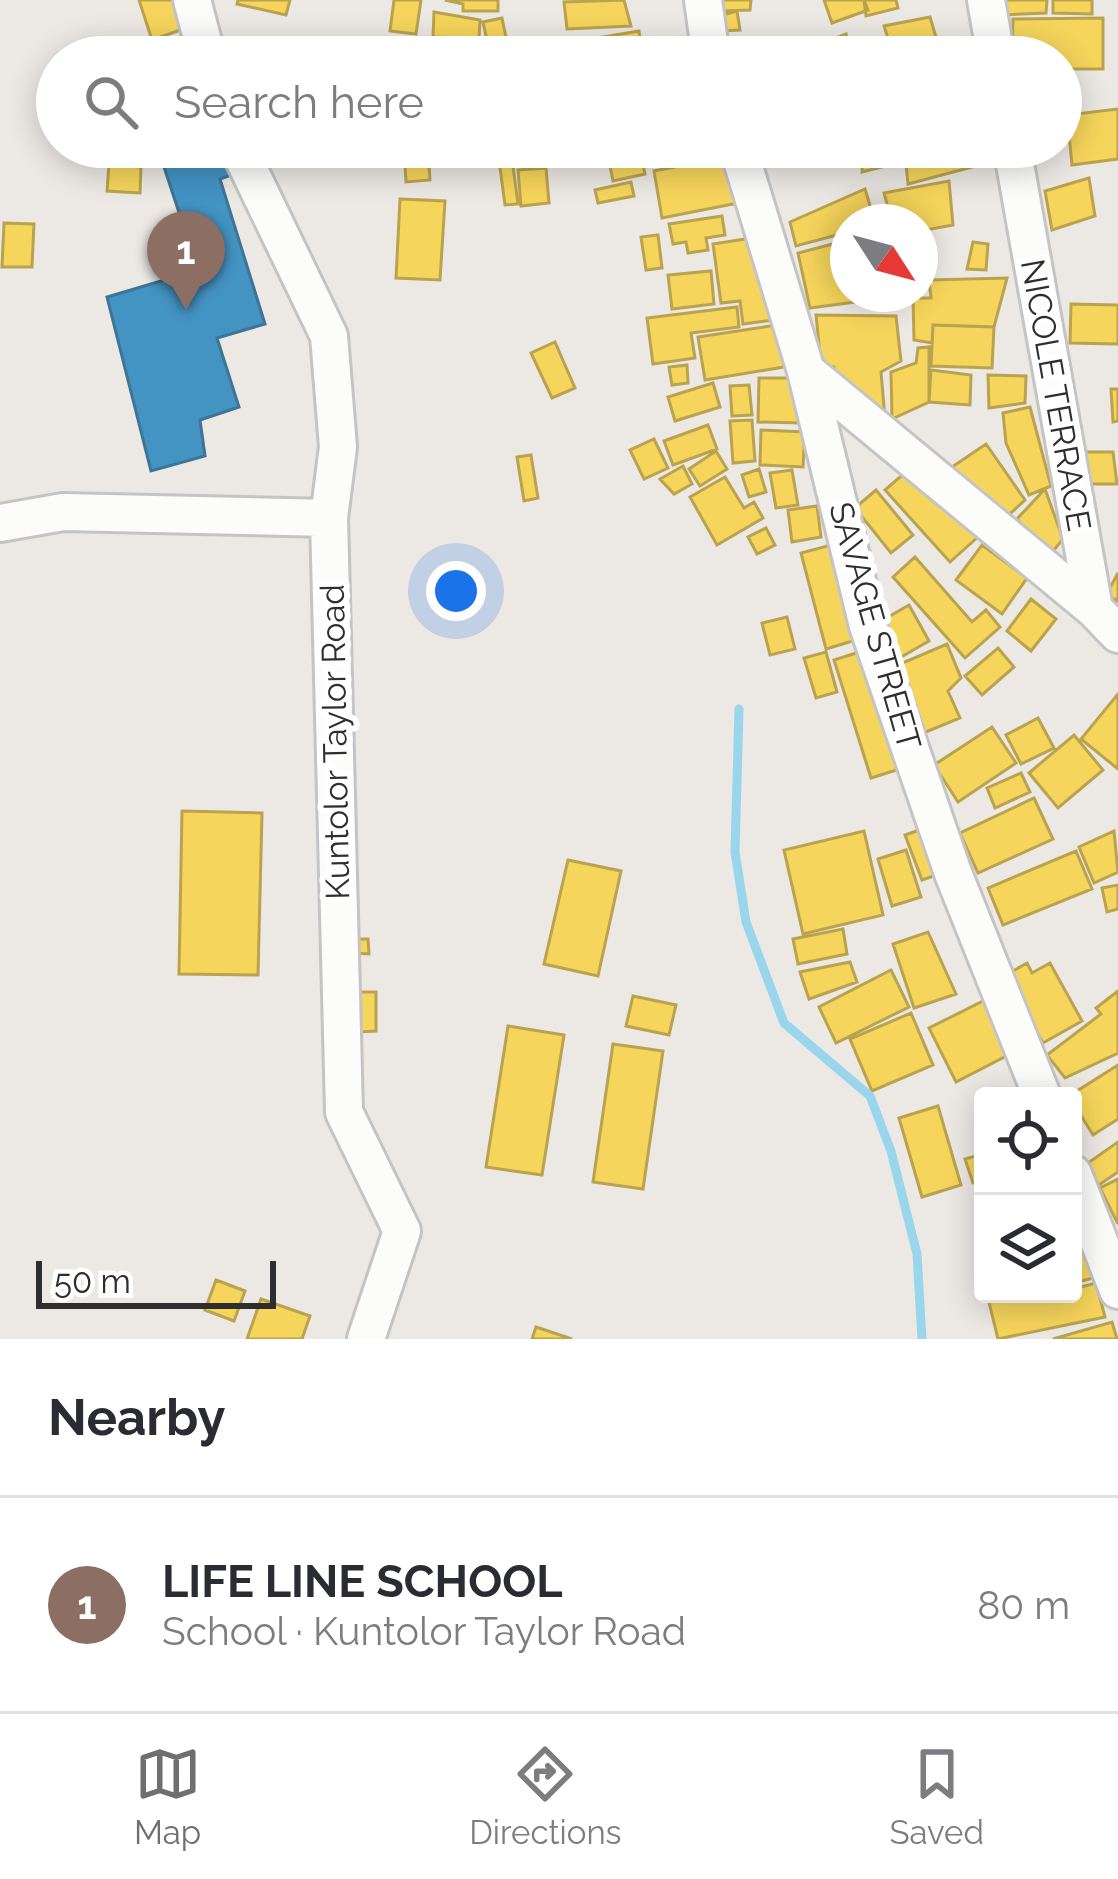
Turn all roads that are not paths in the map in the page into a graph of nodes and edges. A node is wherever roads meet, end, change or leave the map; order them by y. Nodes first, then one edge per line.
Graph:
1 (192, 0) edge
2 (703, 0) edge
3 (986, 0) edge
4 (201, 36) edge
5 (708, 36) edge
6 (992, 36) edge
7 (248, 168) edge
8 (744, 168) edge
9 (1016, 168) edge
10 (806, 371) junction
11 (329, 518) junction
12 (0, 523) edge
13 (1106, 621) edge
14 (1038, 1087) edge
15 (1081, 1195) edge
16 (1118, 1290) edge
17 (366, 1339) edge

1 - 4 street
2 - 5 street
3 - 6 street
7 - 11 street, Kuntolor Taylor Road
8 - 10 street, SAVAGE STREET
9 - 13 street, NICOLE TERRACE
10 - 13 street
10 - 14 street, SAVAGE STREET
11 - 12 street
11 - 17 street, Kuntolor Taylor Road
15 - 16 street

